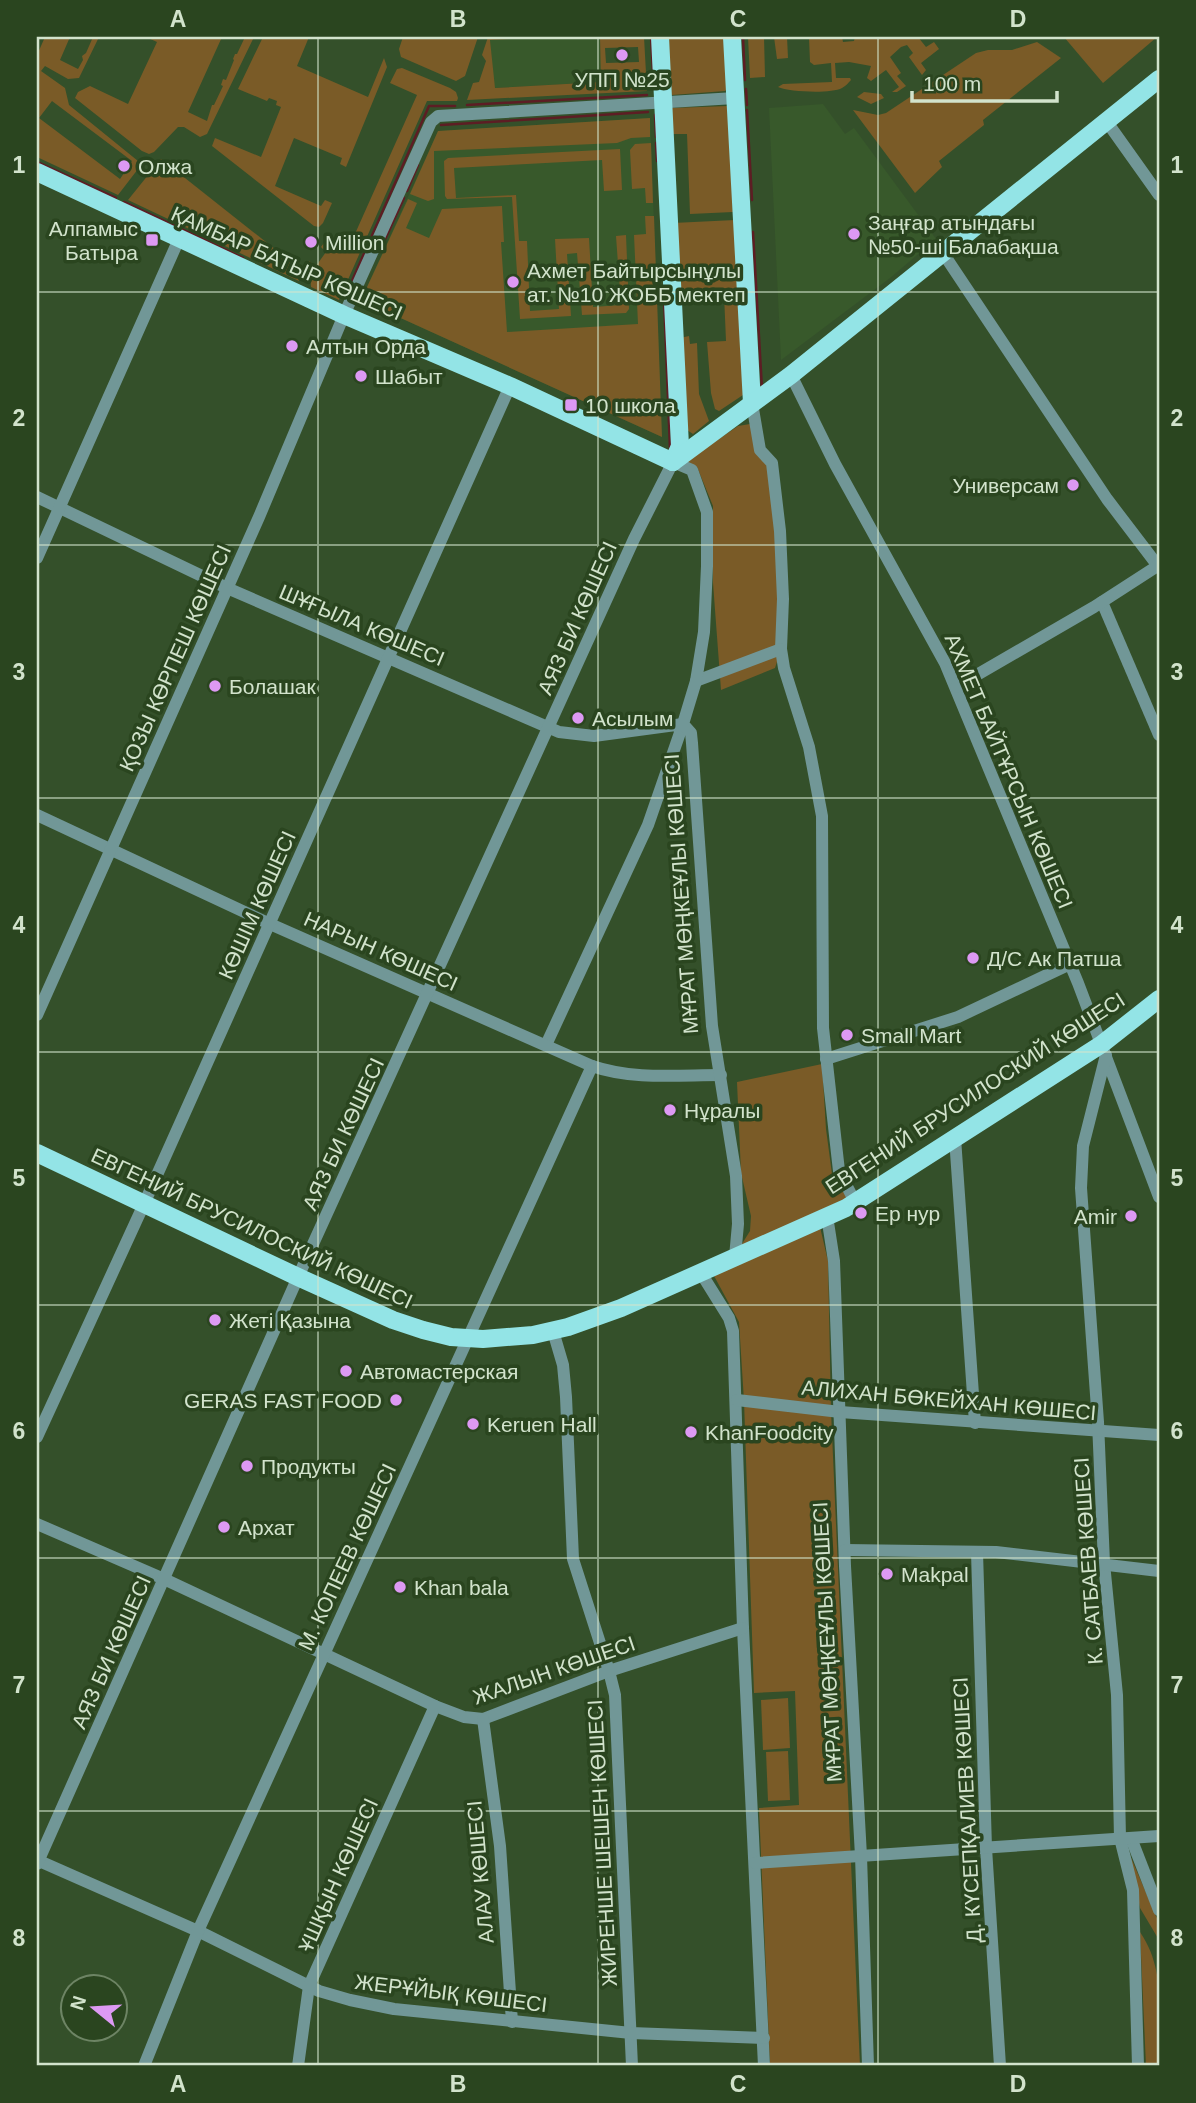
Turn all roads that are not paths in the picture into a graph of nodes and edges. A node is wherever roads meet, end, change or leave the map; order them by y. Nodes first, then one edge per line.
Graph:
1 (660, 37) edge
2 (732, 37) edge
3 (1159, 79) edge
4 (735, 89) junction
5 (664, 102) junction
6 (1107, 122) junction
7 (37, 172) edge
8 (1159, 195) edge
9 (179, 239) junction
10 (949, 249) junction
11 (344, 315) junction
12 (791, 374) junction
13 (510, 386) junction
14 (752, 403) junction
15 (679, 434) junction
16 (694, 446) junction
17 (673, 461) junction
18 (37, 497) edge
19 (60, 507) junction
20 (37, 558) edge
21 (1159, 565) edge
22 (227, 588) junction
23 (1102, 602) junction
24 (781, 649) junction
25 (389, 656) junction
26 (696, 681) junction
27 (956, 687) junction
28 (683, 724) junction
29 (549, 728) junction
30 (1159, 735) edge
31 (37, 815) edge
32 (110, 850) junction
33 (270, 924) junction
34 (1070, 964) junction
35 (429, 993) junction
36 (1159, 999) edge
37 (37, 1015) edge
38 (545, 1045) junction
39 (1104, 1049) junction
40 (827, 1059) junction
41 (592, 1066) junction
42 (721, 1074) junction
43 (955, 1138) junction
44 (37, 1153) edge
45 (1159, 1197) edge
46 (855, 1202) junction
47 (145, 1204) junction
48 (827, 1216) junction
49 (736, 1257) junction
50 (701, 1273) junction
51 (298, 1278) junction
52 (553, 1331) junction
53 (469, 1338) junction
54 (737, 1400) junction
55 (840, 1412) junction
56 (975, 1423) junction
57 (1098, 1432) junction
58 (1159, 1435) edge
59 (37, 1437) edge
60 (37, 1524) edge
61 (845, 1550) junction
62 (977, 1552) junction
63 (1104, 1563) junction
64 (1159, 1571) edge
65 (164, 1579) junction
66 (743, 1628) junction
67 (323, 1654) junction
68 (610, 1671) junction
69 (435, 1706) junction
70 (483, 1719) junction
71 (1159, 1836) edge
72 (1126, 1838) junction
73 (986, 1848) junction
74 (861, 1856) junction
75 (37, 1861) edge
76 (755, 1863) junction
77 (1159, 1910) edge
78 (198, 1931) junction
79 (309, 1986) junction
80 (512, 2022) junction
81 (631, 2033) junction
82 (764, 2038) junction
83 (144, 2066) edge
84 (298, 2066) edge
85 (632, 2066) edge
86 (764, 2066) edge
87 (868, 2066) edge
88 (1000, 2066) edge
89 (1138, 2066) edge

1 - 5 main road
2 - 4 main road
3 - 6 main road
4 - 5 street
4 - 14 main road
5 - 11 street, ҚОЗЫ КӨРПЕШ КӨШЕСІ
5 - 15 main road
6 - 8 street
6 - 10 main road
7 - 9 main road, ҚАМБАР БАТЫР КӨШЕСІ
9 - 11 main road, ҚАМБАР БАТЫР КӨШЕСІ
9 - 19 street
10 - 12 main road
10 - 21 street
11 - 13 main road, ҚАМБАР БАТЫР КӨШЕСІ
11 - 22 street, ҚОЗЫ КӨРПЕШ КӨШЕСІ
12 - 14 main road
12 - 27 street, АХМЕТ БАЙТҰРСЫН КӨШЕСІ
13 - 17 main road, ҚАМБАР БАТЫР КӨШЕСІ
13 - 25 street, КӨШІМ КӨШЕСІ
14 - 16 main road
14 - 24 street
15 - 16 main road
15 - 17 main road
16 - 17 main road
17 - 26 street, МҰРАТ МӨҢКЕҰЛЫ КӨШЕСІ
17 - 29 street, АЯЗ БИ КӨШЕСІ
18 - 19 street, ШҰҒЫЛА КӨШЕСІ
19 - 20 street
19 - 22 street, ШҰҒЫЛА КӨШЕСІ
21 - 23 street
22 - 25 street, ШҰҒЫЛА КӨШЕСІ
22 - 32 street, ҚОЗЫ КӨРПЕШ КӨШЕСІ
23 - 27 street
23 - 30 street
24 - 26 street
24 - 40 street
25 - 29 street, ШҰҒЫЛА КӨШЕСІ
25 - 33 street, КӨШІМ КӨШЕСІ
26 - 28 street, МҰРАТ МӨҢКЕҰЛЫ КӨШЕСІ
27 - 34 street, АХМЕТ БАЙТҰРСЫН КӨШЕСІ
28 - 29 street, ШҰҒЫЛА КӨШЕСІ
28 - 38 street
28 - 42 street, МҰРАТ МӨҢКЕҰЛЫ КӨШЕСІ
29 - 35 street, АЯЗ БИ КӨШЕСІ
31 - 32 street, НАРЫН КӨШЕСІ
32 - 33 street, НАРЫН КӨШЕСІ
32 - 37 street, ҚОЗЫ КӨРПЕШ КӨШЕСІ
33 - 35 street, НАРЫН КӨШЕСІ
33 - 47 street, КӨШІМ КӨШЕСІ
34 - 39 street, АХМЕТ БАЙТҰРСЫН КӨШЕСІ
34 - 40 street
35 - 38 street, НАРЫН КӨШЕСІ
35 - 51 street, АЯЗ БИ КӨШЕСІ
36 - 39 main road, ЕВГЕНИЙ БРУСИЛОСКИЙ КӨШЕСІ
38 - 41 street, НАРЫН КӨШЕСІ
39 - 43 main road, ЕВГЕНИЙ БРУСИЛОСКИЙ КӨШЕСІ
39 - 45 street, АХМЕТ БАЙТҰРСЫН КӨШЕСІ
39 - 57 street, К. САТБАЕВ КӨШЕСІ
40 - 46 street
41 - 42 street, НАРЫН КӨШЕСІ
41 - 53 street, М. КОПЕЕВ КӨШЕСІ
42 - 49 street, МҰРАТ МӨҢКЕҰЛЫ КӨШЕСІ
43 - 46 main road, ЕВГЕНИЙ БРУСИЛОСКИЙ КӨШЕСІ
43 - 56 street
44 - 47 main road, ЕВГЕНИЙ БРУСИЛОСКИЙ КӨШЕСІ
46 - 48 main road, ЕВГЕНИЙ БРУСИЛОСКИЙ КӨШЕСІ
47 - 51 main road, ЕВГЕНИЙ БРУСИЛОСКИЙ КӨШЕСІ
47 - 59 street, КӨШІМ КӨШЕСІ
48 - 49 main road, ЕВГЕНИЙ БРУСИЛОСКИЙ КӨШЕСІ
48 - 55 street, МҰРАТ МӨҢКЕҰЛЫ КӨШЕСІ
49 - 50 main road, ЕВГЕНИЙ БРУСИЛОСКИЙ КӨШЕСІ
50 - 52 main road, ЕВГЕНИЙ БРУСИЛОСКИЙ КӨШЕСІ
50 - 54 street
51 - 53 main road, ЕВГЕНИЙ БРУСИЛОСКИЙ КӨШЕСІ
51 - 65 street, АЯЗ БИ КӨШЕСІ
52 - 53 main road, ЕВГЕНИЙ БРУСИЛОСКИЙ КӨШЕСІ
52 - 68 street, ЖИРЕНШЕ ШЕШЕН КӨШЕСІ
53 - 67 street, М. КОПЕЕВ КӨШЕСІ
54 - 55 street, АЛИХАН БӨКЕЙХАН КӨШЕСІ
54 - 66 street
55 - 56 street, АЛИХАН БӨКЕЙХАН КӨШЕСІ
55 - 61 street, МҰРАТ МӨҢКЕҰЛЫ КӨШЕСІ
56 - 57 street, АЛИХАН БӨКЕЙХАН КӨШЕСІ
57 - 58 street, АЛИХАН БӨКЕЙХАН КӨШЕСІ
57 - 63 street, К. САТБАЕВ КӨШЕСІ
60 - 65 street, ЖАЛЫН КӨШЕСІ
61 - 62 street
61 - 74 street, МҰРАТ МӨҢКЕҰЛЫ КӨШЕСІ
62 - 63 street
62 - 73 street, Д. КҮСЕПҚАЛИЕВ КӨШЕСІ
63 - 64 street
63 - 72 street, К. САТБАЕВ КӨШЕСІ
65 - 67 street, ЖАЛЫН КӨШЕСІ
65 - 75 street, АЯЗ БИ КӨШЕСІ
66 - 68 street, ЖАЛЫН КӨШЕСІ
66 - 76 street
67 - 69 street, ЖАЛЫН КӨШЕСІ
67 - 78 street, М. КОПЕЕВ КӨШЕСІ
68 - 70 street, ЖАЛЫН КӨШЕСІ
68 - 81 street, ЖИРЕНШЕ ШЕШЕН КӨШЕСІ
69 - 70 street, ЖАЛЫН КӨШЕСІ
69 - 79 street, ҰШҚЫН КӨШЕСІ
70 - 80 street, АЛАУ КӨШЕСІ
71 - 72 street
72 - 73 street
72 - 77 street
72 - 89 street, К. САТБАЕВ КӨШЕСІ
73 - 74 street
73 - 88 street, Д. КҮСЕПҚАЛИЕВ КӨШЕСІ
74 - 76 street
74 - 87 street, МҰРАТ МӨҢКЕҰЛЫ КӨШЕСІ
75 - 78 street, ЖЕРҰЙЫҚ КӨШЕСІ
76 - 82 street
78 - 79 street, ЖЕРҰЙЫҚ КӨШЕСІ
78 - 83 street, М. КОПЕЕВ КӨШЕСІ
79 - 80 street, ЖЕРҰЙЫҚ КӨШЕСІ
79 - 84 street, ҰШҚЫН КӨШЕСІ
80 - 81 street, ЖЕРҰЙЫҚ КӨШЕСІ
81 - 82 street, ЖЕРҰЙЫҚ КӨШЕСІ
81 - 85 street, ЖИРЕНШЕ ШЕШЕН КӨШЕСІ
82 - 86 street

